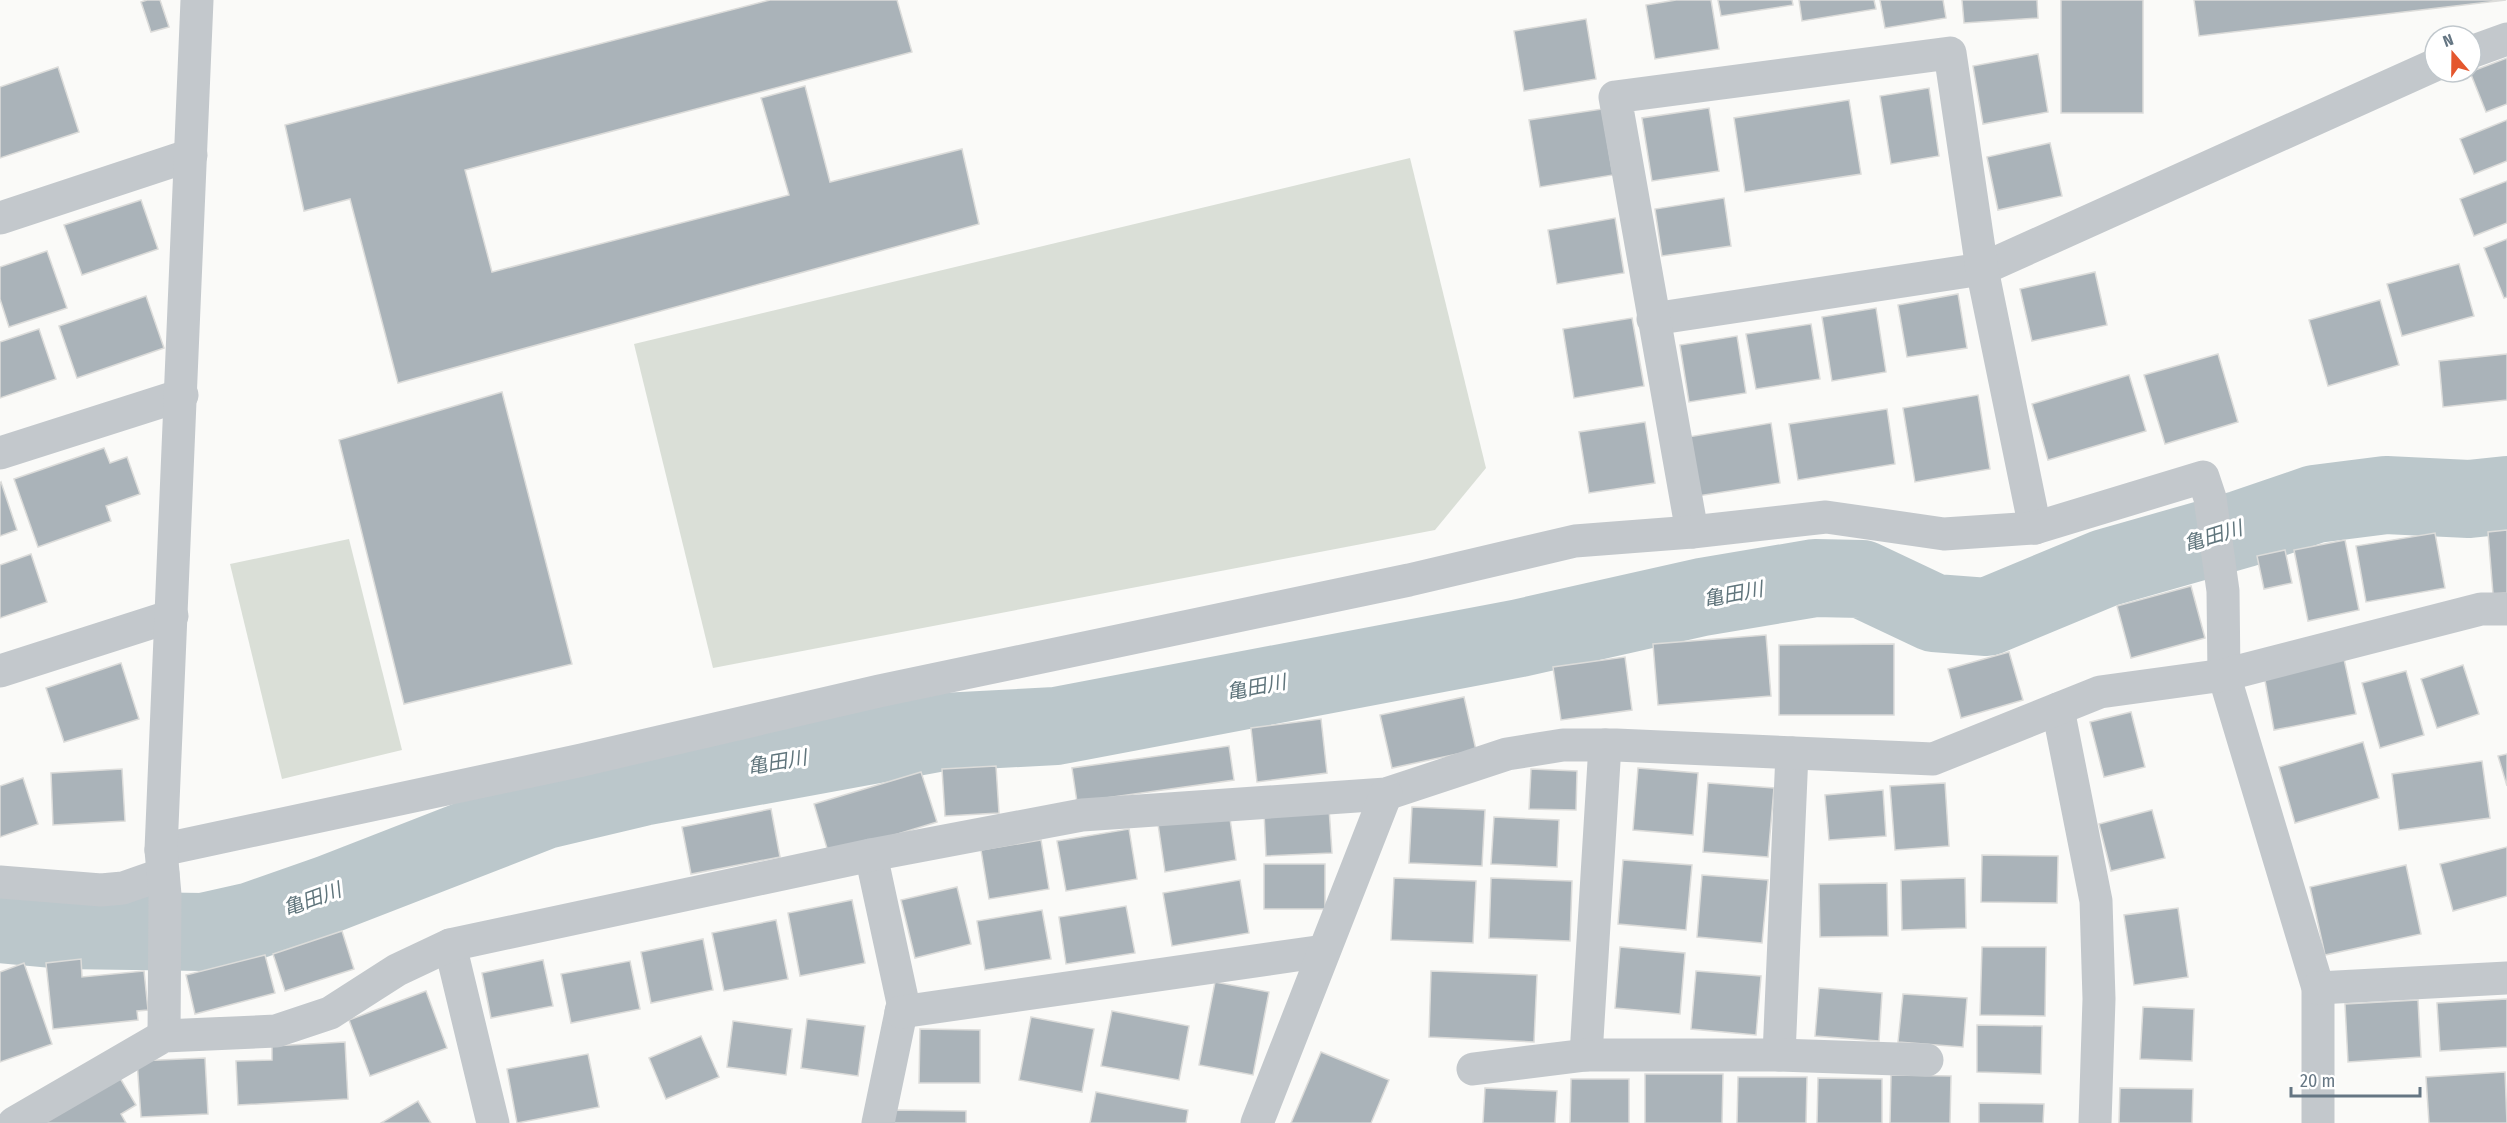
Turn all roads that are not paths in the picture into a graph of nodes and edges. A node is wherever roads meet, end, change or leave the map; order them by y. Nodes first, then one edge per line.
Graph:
1 (197, 0) edge
2 (2507, 39) edge
3 (2483, 48) edge
4 (2423, 70) edge
5 (191, 155) junction
6 (0, 218) edge
7 (1982, 269) junction
8 (1653, 319) junction
9 (182, 394) junction
10 (0, 453) edge
11 (2035, 528) junction
12 (1692, 532) junction
13 (2507, 609) edge
14 (172, 616) junction
15 (0, 671) edge
16 (2224, 675) junction
17 (2058, 709) junction
18 (1605, 745) junction
19 (1792, 753) junction
20 (1386, 794) junction
21 (871, 855) junction
22 (163, 873) junction
23 (0, 882) edge
24 (450, 945) junction
25 (1324, 951) junction
26 (2507, 978) edge
27 (2318, 988) junction
28 (901, 1012) junction
29 (164, 1036) junction
30 (1586, 1055) junction
31 (1779, 1055) junction
32 (1927, 1060) dead end
33 (1473, 1069) dead end
34 (14, 1123) edge
35 (493, 1123) edge
36 (878, 1123) edge
37 (1257, 1123) edge
38 (2095, 1123) edge
39 (2318, 1123) edge

1 - 5 street
2 - 3 street
4 - 7 street
5 - 6 street
5 - 9 street
7 - 8 street
7 - 8 street
7 - 11 street
8 - 12 street
9 - 10 street
9 - 14 street
11 - 12 street
11 - 16 street
12 - 22 street
13 - 16 street
14 - 15 street
14 - 22 street
16 - 17 street
16 - 27 street
17 - 19 street
17 - 38 street
18 - 19 street
18 - 20 street
18 - 30 street
19 - 31 street
20 - 21 street
20 - 25 street
21 - 24 street
21 - 28 street
22 - 23 street
22 - 29 street
24 - 29 street
24 - 35 street
25 - 28 street
25 - 37 street
26 - 27 street
27 - 39 street
28 - 36 street
29 - 34 street
30 - 31 street
30 - 33 street
31 - 32 street

